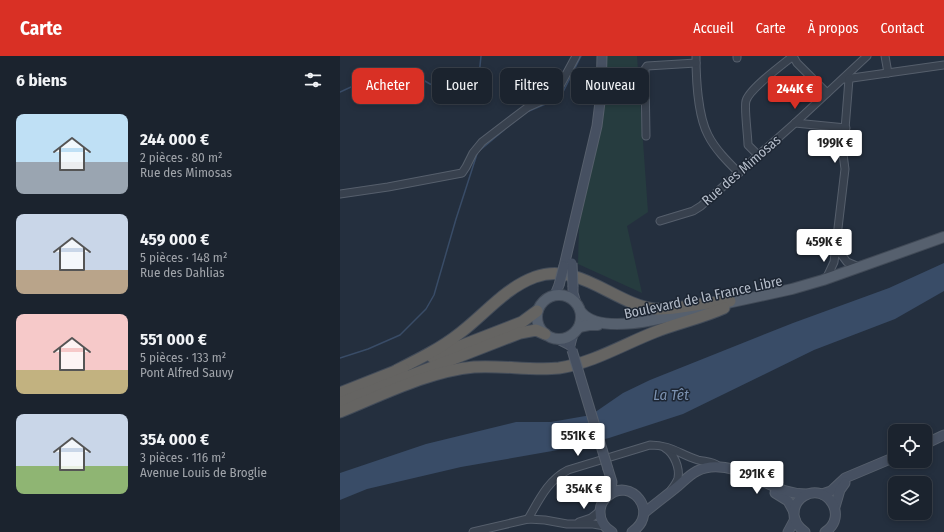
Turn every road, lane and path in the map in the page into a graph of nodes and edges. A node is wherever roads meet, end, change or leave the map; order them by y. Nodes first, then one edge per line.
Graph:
1 (576, 56) edge
2 (602, 56) edge
3 (793, 56) edge
4 (867, 56) edge
5 (885, 56) edge
6 (696, 59) edge
7 (944, 65) edge
8 (888, 74) junction
9 (846, 79) junction
10 (827, 93) junction
11 (795, 123) junction
12 (846, 128) junction
13 (646, 136) dead end
14 (758, 155) junction
15 (739, 172) junction
16 (340, 194) edge
17 (660, 221) dead end
18 (944, 237) edge
19 (836, 251) junction
20 (897, 254) junction
21 (568, 265) junction
22 (859, 267) junction
23 (823, 280) junction
24 (555, 295) junction
25 (727, 305) junction
26 (579, 307) junction
27 (537, 311) junction
28 (576, 331) junction
29 (545, 334) junction
30 (558, 339) junction
31 (571, 348) junction
32 (397, 370) junction
33 (340, 393) edge
34 (340, 403) edge
35 (340, 412) edge
36 (944, 435) edge
37 (932, 441) edge
38 (660, 445) junction
39 (888, 460) edge
40 (718, 466) junction
41 (729, 469) junction
42 (855, 474) junction
43 (612, 482) junction
44 (625, 490) junction
45 (610, 494) junction
46 (669, 494) junction
47 (807, 494) junction
48 (822, 494) junction
49 (639, 498) junction
50 (835, 508) junction
51 (600, 511) junction
52 (644, 513) junction
53 (794, 516) junction
54 (528, 519) junction
55 (575, 524) junction
56 (608, 529) edge
57 (635, 531) edge
58 (473, 532) edge
59 (788, 532) edge
60 (805, 532) edge
61 (825, 532) edge

1 - 16 street
2 - 21 main road
3 - 10 street
3 - 14 street
4 - 9 street, Rue des Mimosas
5 - 8 street
6 - 13 street
6 - 15 street
7 - 8 street
8 - 9 street
9 - 10 street, Rue des Mimosas
9 - 12 street
10 - 11 street, Rue des Mimosas
11 - 12 street
11 - 14 street, Rue des Mimosas
12 - 19 street
14 - 15 street, Rue des Mimosas
15 - 17 street, Rue des Mimosas
18 - 20 main road, Boulevard de la France Libre
19 - 22 street
19 - 23 street
20 - 22 main road, Boulevard de la France Libre
20 - 25 main road, Boulevard de la France Libre
21 - 24 main road, bridge
21 - 26 main road, bridge
22 - 23 main road, Boulevard de la France Libre
23 - 25 main road, Boulevard de la France Libre
24 - 26 main road
24 - 27 main road
25 - 26 main road, Boulevard de la France Libre
25 - 28 main road, Boulevard de la France Libre
25 - 32 highway
25 - 35 highway
26 - 28 main road
27 - 29 main road
27 - 32 highway
28 - 30 main road
28 - 31 main road
29 - 30 main road
29 - 34 highway
30 - 31 main road
31 - 43 main road, bridge
32 - 33 highway
36 - 37 main road
38 - 40 street
38 - 46 street
38 - 54 street
39 - 42 main road
40 - 41 main road
40 - 46 main road
41 - 47 main road
41 - 53 main road
42 - 48 main road
42 - 50 main road
43 - 44 main road
43 - 45 main road
44 - 45 main road
44 - 49 main road
45 - 51 main road
46 - 49 main road
46 - 52 main road
47 - 48 main road
47 - 53 main road
48 - 50 main road
49 - 52 main road
50 - 61 main road
51 - 55 street
51 - 56 main road
52 - 57 main road
53 - 59 main road
53 - 60 main road
54 - 55 street
54 - 58 street
55 - 56 street

